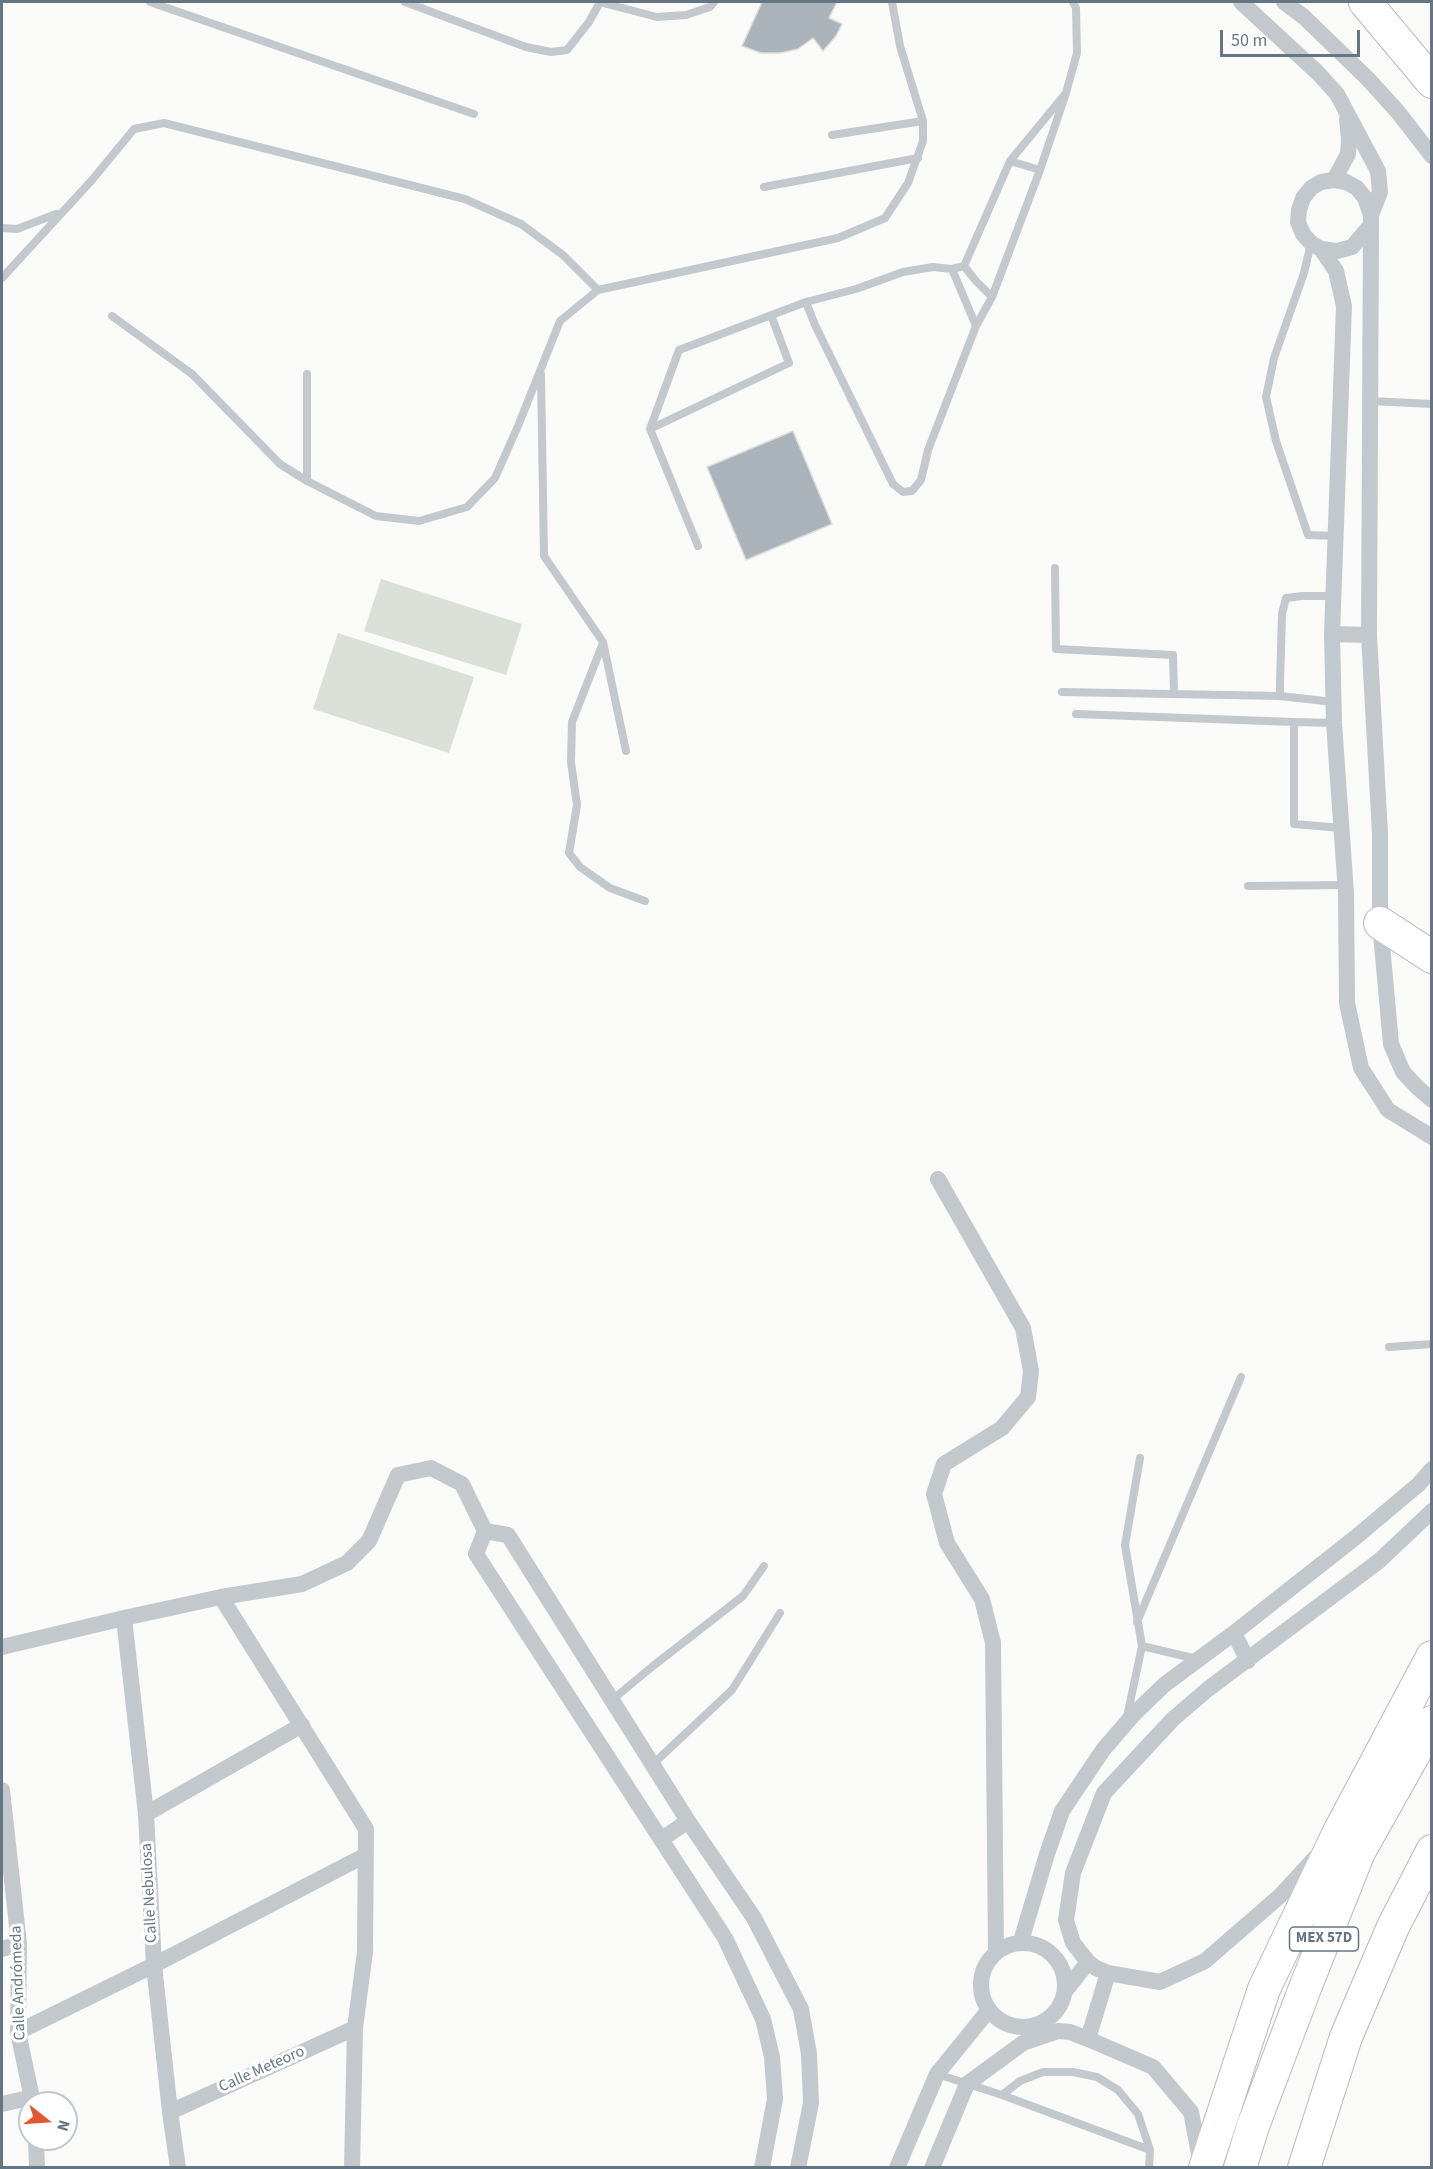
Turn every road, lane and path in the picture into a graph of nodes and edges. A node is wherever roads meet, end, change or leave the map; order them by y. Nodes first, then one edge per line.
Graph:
1 (150, 2) edge
2 (405, 2) edge
3 (600, 2) edge
4 (714, 2) edge
5 (892, 2) edge
6 (1073, 2) edge
7 (1241, 2) edge
8 (1284, 2) edge
9 (1365, 2) edge
10 (1431, 82) edge
11 (1065, 93) junction
12 (1345, 106) junction
13 (474, 114) dead end
14 (923, 121) junction
15 (832, 135) dead end
16 (1431, 156) edge
17 (918, 158) junction
18 (1010, 161) junction
19 (1040, 170) junction
20 (1334, 180) junction
21 (764, 187) dead end
22 (59, 213) junction
23 (1371, 220) junction
24 (2, 228) edge
25 (1316, 246) junction
26 (964, 266) junction
27 (952, 269) junction
28 (2, 278) edge
29 (598, 290) junction
30 (992, 297) junction
31 (806, 302) junction
32 (112, 315) dead end
33 (771, 315) junction
34 (976, 326) junction
35 (540, 368) junction
36 (308, 374) dead end
37 (1370, 401) junction
38 (1431, 404) edge
39 (650, 429) junction
40 (307, 481) junction
41 (1336, 536) junction
42 (698, 546) dead end
43 (1055, 568) dead end
44 (1334, 597) junction
45 (1332, 634) junction
46 (1369, 634) junction
47 (603, 642) junction
48 (1062, 692) dead end
49 (1174, 694) junction
50 (1280, 696) junction
51 (1334, 702) junction
52 (1076, 714) dead end
53 (1294, 722) junction
54 (1334, 723) junction
55 (626, 752) dead end
56 (1342, 828) junction
57 (1346, 885) junction
58 (1248, 886) dead end
59 (645, 901) dead end
60 (1380, 922) junction
61 (1431, 957) edge
62 (1431, 1100) edge
63 (1431, 1137) edge
64 (938, 1179) dead end
65 (1431, 1344) edge
66 (1389, 1347) dead end
67 (1241, 1377) dead end
68 (1140, 1458) dead end
69 (1431, 1469) edge
70 (1431, 1511) edge
71 (485, 1531) junction
72 (764, 1566) dead end
73 (221, 1597) junction
74 (780, 1613) dead end
75 (124, 1618) junction
76 (1137, 1623) junction
77 (1234, 1633) junction
78 (1142, 1646) junction
79 (2, 1647) edge
80 (1431, 1658) edge
81 (1198, 1660) junction
82 (1248, 1661) junction
83 (612, 1700) junction
84 (1431, 1722) edge
85 (1125, 1724) junction
86 (302, 1725) junction
87 (653, 1764) junction
88 (2, 1790) edge
89 (146, 1814) junction
90 (688, 1821) junction
91 (1339, 1832) junction
92 (662, 1839) junction
93 (1431, 1851) edge
94 (364, 1856) junction
95 (1021, 1941) junction
96 (1073, 1943) junction
97 (19, 1944) junction
98 (2, 1949) edge
99 (996, 1950) junction
100 (1049, 1950) junction
101 (1088, 1962) junction
102 (154, 1965) junction
103 (1108, 1973) junction
104 (1066, 1990) junction
105 (988, 2011) junction
106 (1052, 2026) junction
107 (355, 2028) junction
108 (18, 2032) junction
109 (1024, 2036) junction
110 (1088, 2039) junction
111 (937, 2074) junction
112 (966, 2084) junction
113 (31, 2091) edge
114 (1002, 2095) junction
115 (18, 2102) edge
116 (2, 2104) edge
117 (170, 2112) junction
118 (1150, 2150) junction
119 (36, 2151) edge
120 (899, 2166) edge
121 (37, 2168) edge
122 (178, 2168) edge
123 (352, 2168) edge
124 (762, 2168) edge
125 (798, 2168) edge
126 (932, 2168) edge
127 (1149, 2168) edge
128 (1203, 2168) edge
129 (1240, 2168) edge
130 (1304, 2168) edge

1 - 13 lane
2 - 3 lane
3 - 4 lane
5 - 14 lane
6 - 11 lane
7 - 12 street
8 - 16 street
9 - 10 highway
11 - 18 lane
11 - 19 lane
12 - 20 street
12 - 23 street
14 - 15 lane
14 - 17 lane
17 - 21 lane
17 - 29 lane
18 - 19 lane
18 - 26 lane
19 - 30 lane
20 - 23 street
20 - 25 street
22 - 24 lane
22 - 28 lane
22 - 29 lane
23 - 25 street
23 - 37 street
25 - 41 street
25 - 41 lane
26 - 27 lane
26 - 30 lane
27 - 31 lane
27 - 34 lane
29 - 35 lane
30 - 34 lane
31 - 33 lane
31 - 34 lane
32 - 40 lane
33 - 39 lane
33 - 39 lane
35 - 40 lane
35 - 47 lane
36 - 40 lane
37 - 38 lane
37 - 46 street
39 - 42 lane
41 - 44 street
43 - 49 lane
44 - 45 street
44 - 50 lane
45 - 46 street
45 - 51 street
46 - 60 street
47 - 55 lane
47 - 59 lane
48 - 49 lane
49 - 50 lane
50 - 51 lane
51 - 54 street
52 - 53 lane
53 - 54 lane
53 - 56 lane
54 - 56 street
56 - 57 street
57 - 58 lane
57 - 63 street
60 - 61 highway
60 - 62 street
64 - 99 street
65 - 66 lane
67 - 76 lane
68 - 76 lane
69 - 77 street
70 - 82 street
71 - 73 street
71 - 83 street
71 - 92 street
72 - 83 lane
73 - 75 street
73 - 86 street
74 - 87 lane
75 - 79 street
75 - 89 street, Calle Nebulosa
76 - 78 lane
77 - 81 street
77 - 82 street
78 - 81 lane
78 - 85 lane
80 - 91 highway
81 - 85 street
82 - 96 street
83 - 87 street
84 - 129 highway, MEX 57D
85 - 95 street
86 - 89 street
86 - 94 street
87 - 90 street
88 - 97 street, Calle Andrómeda
89 - 102 street, Calle Nebulosa
90 - 92 street
90 - 125 street
91 - 103 street
91 - 128 highway
92 - 124 street
93 - 130 highway, MEX 57D
94 - 102 street
94 - 107 street
95 - 99 street
95 - 100 street
96 - 100 street
96 - 101 street
97 - 98 street
97 - 108 street, Calle Andrómeda
99 - 105 street
100 - 104 street
101 - 103 street
101 - 104 street
102 - 108 street
102 - 117 street, Calle Nebulosa
103 - 110 street
104 - 106 street
105 - 109 street
105 - 111 street
106 - 109 street
106 - 110 street
107 - 117 street, Calle Meteoro
107 - 123 street
108 - 113 street, Calle Andrómeda
109 - 112 street
110 - 128 street
111 - 112 lane
111 - 120 street
112 - 114 lane
112 - 126 street
114 - 118 lane
114 - 118 lane
115 - 116 street
117 - 122 street, Calle Nebulosa
118 - 127 lane
119 - 121 street

